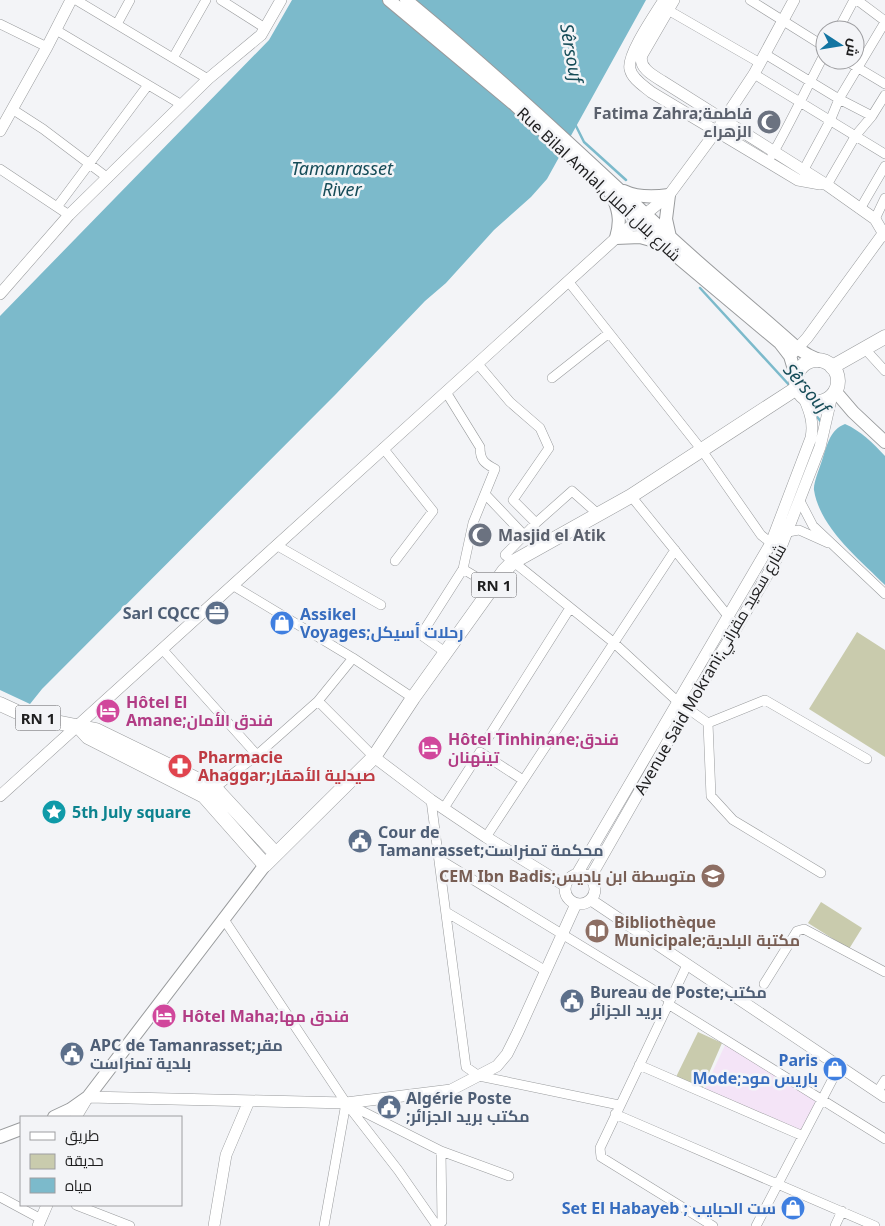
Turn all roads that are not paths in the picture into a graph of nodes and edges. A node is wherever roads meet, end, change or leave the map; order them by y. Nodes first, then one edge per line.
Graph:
1 (71, 0) edge
2 (76, 0) edge
3 (130, 0) edge
4 (206, 0) edge
5 (221, 0) edge
6 (281, 0) edge
7 (389, 0) edge
8 (406, 0) edge
9 (750, 0) edge
10 (794, 0) edge
11 (855, 0) edge
12 (669, 3) edge
13 (784, 20) junction
14 (844, 20) edge
15 (885, 21) edge
16 (0, 24) edge
17 (117, 24) junction
18 (265, 28) junction
19 (56, 30) junction
20 (815, 41) edge
21 (47, 47) junction
22 (865, 55) edge
23 (173, 58) junction
24 (762, 58) junction
25 (643, 66) junction
26 (816, 70) edge
27 (856, 70) edge
28 (860, 70) edge
29 (754, 74) junction
30 (634, 77) junction
31 (655, 77) junction
32 (208, 79) junction
33 (810, 82) junction
34 (148, 84) junction
35 (885, 84) edge
36 (646, 87) junction
37 (885, 95) edge
38 (839, 99) junction
39 (801, 102) junction
40 (182, 105) junction
41 (12, 109) junction
42 (872, 116) junction
43 (724, 120) junction
44 (830, 121) junction
45 (717, 130) junction
46 (0, 131) edge
47 (856, 135) junction
48 (885, 154) edge
49 (770, 157) junction
50 (90, 164) junction
51 (885, 166) edge
52 (0, 169) edge
53 (803, 171) junction
54 (108, 178) junction
55 (826, 185) junction
56 (615, 191) junction
57 (670, 196) junction
58 (885, 198) edge
59 (57, 207) junction
60 (860, 209) junction
61 (70, 215) junction
62 (642, 217) junction
63 (874, 219) junction
64 (884, 233) edge
65 (616, 238) junction
66 (666, 240) junction
67 (568, 281) junction
68 (0, 293) edge
69 (609, 333) junction
70 (885, 337) edge
71 (864, 349) junction
72 (794, 352) junction
73 (477, 364) junction
74 (827, 364) junction
75 (885, 371) edge
76 (552, 378) dead end
77 (799, 387) junction
78 (446, 392) junction
79 (833, 393) junction
80 (885, 442) edge
81 (383, 448) junction
82 (701, 449) junction
83 (485, 494) junction
84 (631, 496) junction
85 (800, 502) junction
86 (598, 514) junction
87 (536, 523) junction
88 (788, 532) junction
89 (524, 535) junction
90 (771, 544) junction
91 (276, 545) junction
92 (837, 548) junction
93 (675, 550) junction
94 (395, 561) dead end
95 (513, 562) junction
96 (463, 569) junction
97 (232, 585) junction
98 (492, 587) junction
99 (885, 594) edge
100 (381, 605) dead end
101 (570, 608) junction
102 (728, 616) junction
103 (737, 627) junction
104 (613, 642) junction
105 (163, 650) junction
106 (445, 652) junction
107 (353, 658) junction
108 (413, 698) junction
109 (318, 701) junction
110 (0, 704) edge
111 (682, 705) junction
112 (708, 723) junction
113 (78, 727) junction
114 (488, 738) dead end
115 (257, 755) junction
116 (374, 757) junction
117 (867, 760) dead end
118 (523, 780) junction
119 (209, 792) junction
120 (0, 796) edge
121 (431, 800) junction
122 (444, 808) junction
123 (486, 837) junction
124 (276, 854) junction
125 (439, 859) junction
126 (265, 864) junction
127 (821, 873) dead end
128 (578, 874) junction
129 (590, 878) junction
130 (564, 885) junction
131 (591, 900) junction
132 (576, 904) junction
133 (446, 912) junction
134 (223, 918) junction
135 (563, 933) junction
136 (687, 965) junction
137 (546, 971) junction
138 (885, 972) edge
139 (764, 984) dead end
140 (669, 1002) junction
141 (639, 1065) junction
142 (840, 1065) junction
143 (479, 1076) junction
144 (885, 1080) edge
145 (882, 1094) edge
146 (88, 1097) junction
147 (822, 1100) junction
148 (249, 1101) junction
149 (346, 1103) junction
150 (619, 1105) junction
151 (615, 1114) junction
152 (56, 1116) edge
153 (77, 1116) edge
154 (20, 1129) edge
155 (803, 1136) junction
156 (0, 1137) edge
157 (885, 1139) edge
158 (441, 1151) junction
159 (510, 1176) dead end
160 (778, 1183) junction
161 (0, 1197) edge
162 (47, 1206) edge
163 (79, 1206) edge
164 (842, 1211) junction
165 (40, 1223) edge
166 (437, 1225) edge
167 (130, 1226) edge
168 (214, 1226) edge
169 (324, 1226) edge
170 (713, 1226) edge
171 (756, 1226) edge
172 (835, 1226) edge
173 (875, 1226) edge

1 - 19 street
2 - 17 street
3 - 17 street
4 - 23 street
5 - 18 street
6 - 18 street
7 - 56 main road, Rue Bilal Amlal,شارع بلال أملال
8 - 56 main road, Rue Bilal Amlal,شارع بلال أملال
9 - 13 street
10 - 13 street
11 - 14 street
11 - 15 street
12 - 24 street
12 - 25 street
12 - 30 street
13 - 20 street
13 - 24 street
15 - 22 street
16 - 21 street
17 - 23 street
18 - 32 street
19 - 21 street
19 - 34 street
21 - 41 street
23 - 32 street
24 - 29 street
24 - 33 street
25 - 30 street
25 - 31 street
26 - 33 street
27 - 38 street
28 - 35 street
29 - 39 street
29 - 43 street
30 - 36 street
31 - 36 street
31 - 43 street
32 - 40 street
33 - 38 street
33 - 39 street
34 - 40 street
34 - 50 street
36 - 45 street
37 - 42 street
38 - 42 street
38 - 44 street
39 - 44 street
39 - 49 street
40 - 54 street
41 - 46 street
41 - 50 street
42 - 47 street
43 - 45 street
43 - 49 street
44 - 47 street
44 - 53 street
45 - 49 street
45 - 57 street
47 - 48 street
47 - 55 street
49 - 53 street
49 - 55 street
50 - 54 street
50 - 59 street
51 - 60 street
52 - 59 street
53 - 55 street
54 - 61 street
55 - 60 street
56 - 57 main road
56 - 62 main road, Rue Bilal Amlal,شارع بلال أملال
56 - 65 main road
57 - 62 street
57 - 66 main road
58 - 63 street
59 - 61 street
60 - 63 street
61 - 68 street
62 - 65 street
62 - 66 main road, Rue Bilal Amlal,شارع بلال أملال
63 - 64 street
64 - 72 street
65 - 66 main road
65 - 67 street
66 - 72 main road, Rue Bilal Amlal,شارع بلال أملال
67 - 69 street
67 - 73 street
69 - 76 street
69 - 82 street
70 - 71 main road
71 - 74 main road
71 - 75 street
72 - 74 main road, Rue Bilal Amlal,شارع بلال أملال
72 - 77 main road, Rue Bilal Amlal,شارع بلال أملال
73 - 78 street
73 - 87 street
74 - 77 main road
74 - 79 main road
77 - 79 main road
77 - 82 main road, RN 1
77 - 90 street, Avenue Said Mokrani;شارع سعيد مقراني
78 - 81 street
78 - 83 street
79 - 80 main road
79 - 85 street, Avenue Said Mokrani;شارع سعيد مقراني
81 - 91 street
81 - 94 street
82 - 84 main road, RN 1
82 - 90 street
83 - 89 street
83 - 96 street
84 - 86 main road, RN 1
84 - 93 street
85 - 88 street, Avenue Said Mokrani;شارع سعيد مقراني
85 - 92 street
86 - 87 street
86 - 95 main road, RN 1
87 - 89 street
88 - 92 street
88 - 103 street, Avenue Said Mokrani;شارع سعيد مقراني
89 - 95 street
90 - 102 street, Avenue Said Mokrani;شارع سعيد مقراني
91 - 97 street
91 - 100 street
92 - 99 street
93 - 102 street
93 - 104 street
95 - 98 main road, RN 1
95 - 101 street
96 - 98 street
96 - 106 street
97 - 105 street
97 - 107 street
98 - 106 main road, RN 1
101 - 104 street
101 - 114 street
102 - 103 street
102 - 111 street, Avenue Said Mokrani;شارع سعيد مقراني
103 - 111 street, Avenue Said Mokrani;شارع سعيد مقراني
104 - 111 street
104 - 118 street
105 - 113 street
105 - 115 street
106 - 108 main road, RN 1
107 - 108 street
107 - 109 street
108 - 116 main road, RN 1
109 - 115 street
109 - 116 street
110 - 113 main road, RN 1
111 - 112 street
111 - 128 street, Avenue Said Mokrani;شارع سعيد مقراني
111 - 129 street, Avenue Said Mokrani;شارع سعيد مقراني
112 - 117 street
112 - 127 street
113 - 119 main road, RN 1
113 - 120 street
115 - 119 street
116 - 121 street
116 - 124 main road, RN 1
118 - 122 street
118 - 123 street
119 - 124 main road, RN 1
119 - 126 main road, RN 1
121 - 122 street
121 - 125 street
122 - 123 street
123 - 130 street
124 - 126 main road, RN 1
125 - 133 street
125 - 135 street
126 - 134 main road
128 - 129 street
128 - 130 street
129 - 131 street
130 - 132 street
131 - 132 street
131 - 136 street
132 - 135 street
133 - 137 street
133 - 143 street
134 - 146 main road
134 - 149 street
135 - 137 street
135 - 140 street
136 - 140 street
136 - 142 street
137 - 143 street
138 - 139 street
140 - 141 street
140 - 147 street
141 - 150 street
141 - 155 street
142 - 145 street
142 - 147 street
143 - 149 street
143 - 150 street
144 - 145 street
146 - 148 street
146 - 152 main road
146 - 153 street
147 - 155 street
147 - 157 street
148 - 149 street
148 - 168 street
149 - 158 street
149 - 166 street
149 - 169 street
150 - 151 street
151 - 160 street
151 - 170 street
154 - 156 main road
155 - 160 street
158 - 159 street
158 - 166 street
160 - 164 street
160 - 171 street
161 - 165 street
162 - 165 street
163 - 167 street
164 - 172 street
164 - 173 street

